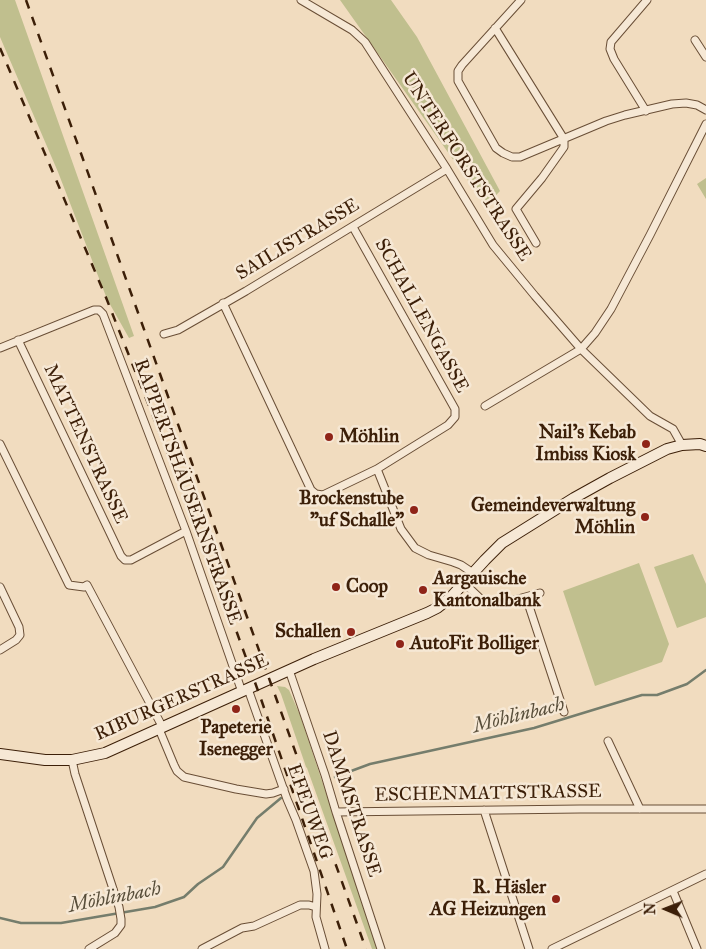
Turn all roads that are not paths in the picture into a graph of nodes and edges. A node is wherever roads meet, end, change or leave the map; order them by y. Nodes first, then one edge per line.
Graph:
1 (301, 0) edge
2 (521, 0) edge
3 (647, 0) edge
4 (495, 28) junction
5 (695, 40) dead end
6 (706, 57) edge
7 (706, 110) edge
8 (646, 111) junction
9 (706, 124) edge
10 (564, 139) junction
11 (447, 169) junction
12 (352, 226) junction
13 (536, 243) dead end
14 (223, 303) junction
15 (164, 334) dead end
16 (18, 340) junction
17 (0, 348) edge
18 (581, 349) junction
19 (485, 406) dead end
20 (0, 444) edge
21 (682, 445) junction
22 (706, 446) edge
23 (378, 469) junction
24 (186, 532) junction
25 (473, 573) junction
26 (464, 583) junction
27 (0, 587) edge
28 (540, 593) dead end
29 (526, 597) junction
30 (0, 650) edge
31 (289, 670) junction
32 (245, 690) junction
33 (564, 712) dead end
34 (161, 728) junction
35 (608, 742) dead end
36 (0, 754) edge
37 (72, 760) junction
38 (284, 789) junction
39 (640, 809) junction
40 (706, 809) edge
41 (484, 810) junction
42 (336, 812) junction
43 (706, 874) edge
44 (673, 891) junction
45 (316, 907) junction
46 (89, 949) edge
47 (202, 949) edge
48 (325, 949) edge
49 (382, 949) edge
50 (529, 949) edge
51 (552, 949) edge
52 (697, 949) edge

1 - 11 street, UNTERFORSTSTRASSE
2 - 4 street
3 - 8 street
4 - 10 street
4 - 10 street
5 - 6 street
7 - 8 street
8 - 10 street
9 - 18 street
10 - 13 street
11 - 12 street, SAILISTRASSE
11 - 18 street, UNTERFORSTSTRASSE
12 - 14 street, SAILISTRASSE
12 - 23 street, SCHALLENGASSE
14 - 15 street, SAILISTRASSE
14 - 23 street
16 - 17 street
16 - 24 street, MATTENSTRASSE
16 - 24 street, RAPPERTSHÄUSERNSTRASSE
18 - 19 street
18 - 21 street, UNTERFORSTSTRASSE
20 - 34 street
21 - 22 street
21 - 25 street, RIBURGERSTRASSE
23 - 25 street
24 - 32 street, RAPPERTSHÄUSERNSTRASSE
25 - 26 street, RIBURGERSTRASSE
26 - 29 street
26 - 31 street, RIBURGERSTRASSE
27 - 30 street
28 - 29 street
29 - 33 street
31 - 32 street, RIBURGERSTRASSE
31 - 42 street, DAMMSTRASSE
32 - 34 street, RIBURGERSTRASSE
32 - 38 street, EFEUWEG
34 - 37 street, RIBURGERSTRASSE
34 - 38 street
35 - 39 street, ESCHENMATTSTRASSE
36 - 37 street, RIBURGERSTRASSE
37 - 46 street
38 - 45 street, EFEUWEG
39 - 40 street, ESCHENMATTSTRASSE
39 - 41 street, ESCHENMATTSTRASSE
41 - 42 street, ESCHENMATTSTRASSE
41 - 50 street
42 - 49 street, DAMMSTRASSE
43 - 44 street
44 - 51 street
44 - 52 street
45 - 47 street
45 - 48 street, EFEUWEG

